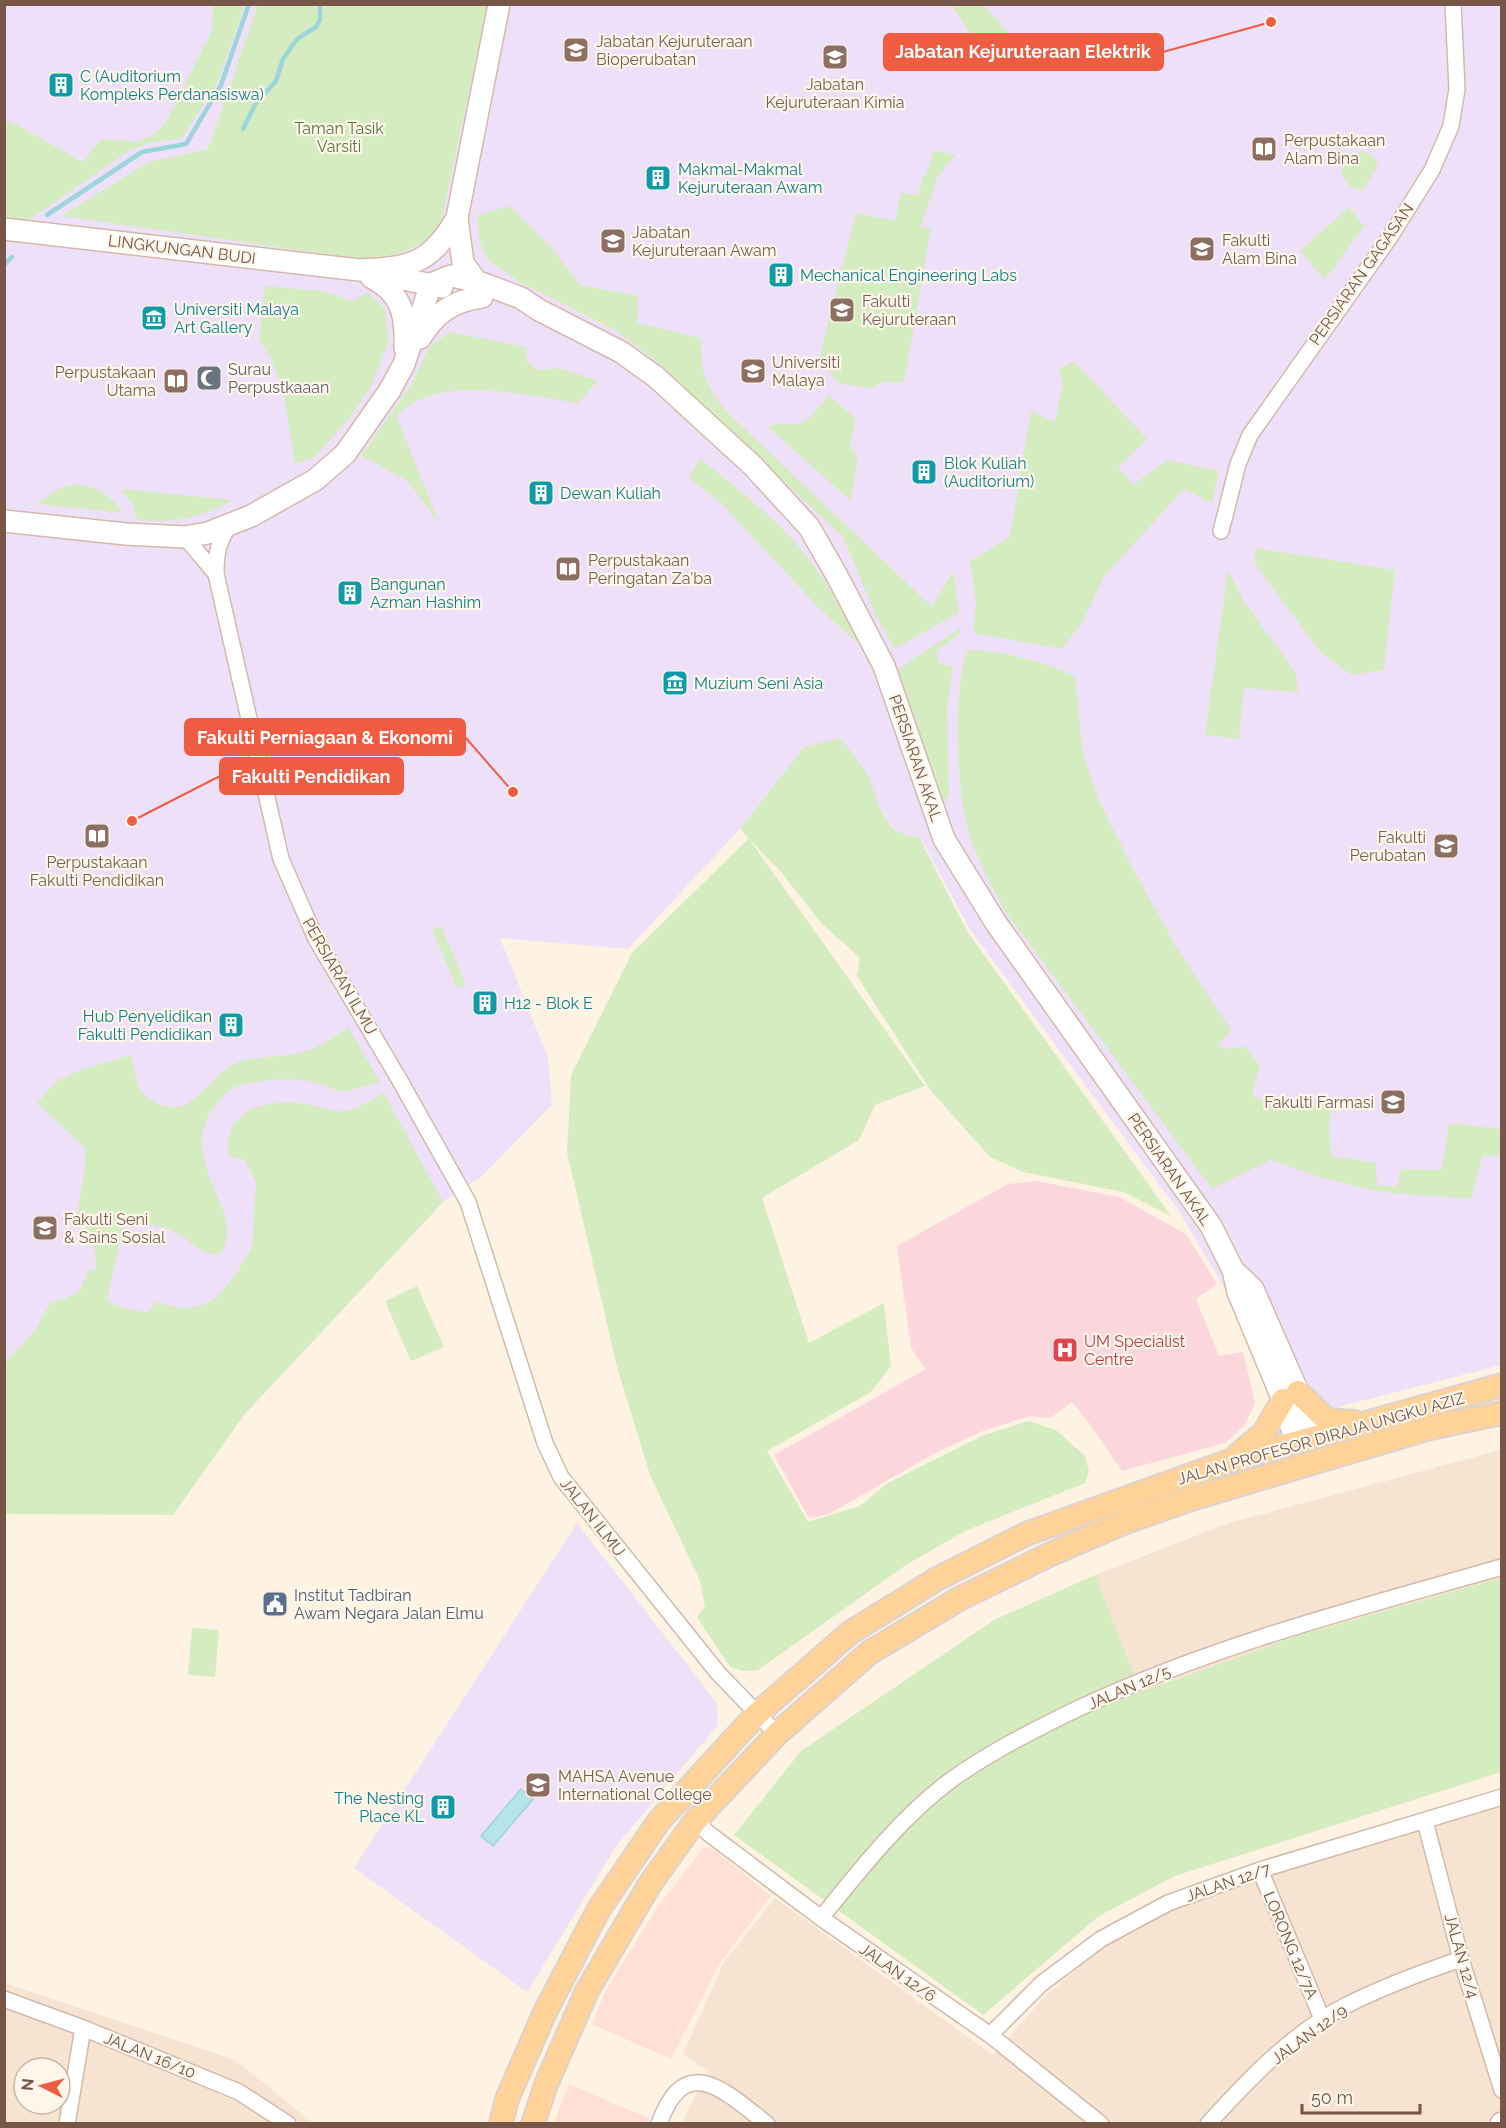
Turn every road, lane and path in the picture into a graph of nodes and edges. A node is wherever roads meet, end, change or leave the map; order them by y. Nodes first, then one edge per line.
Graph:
1 (499, 4) edge
2 (1453, 4) edge
3 (456, 218) junction
4 (4, 229) edge
5 (360, 270) junction
6 (431, 284) junction
7 (479, 289) junction
8 (404, 364) junction
9 (4, 521) edge
10 (230, 525) junction
11 (1221, 531) dead end
12 (185, 537) junction
13 (216, 574) junction
14 (460, 1188) joint
15 (1502, 1385) edge
16 (1290, 1396) junction
17 (1502, 1413) edge
18 (1366, 1422) junction
19 (1389, 1441) junction
20 (1306, 1442) junction
21 (1230, 1461) junction
22 (1191, 1499) junction
23 (1502, 1567) edge
24 (757, 1714) junction
25 (777, 1734) junction
26 (1502, 1797) edge
27 (696, 1820) junction
28 (1425, 1821) junction
29 (1260, 1870) junction
30 (820, 1918) junction
31 (1461, 1959) junction
32 (4, 2000) edge
33 (1323, 2021) junction
34 (83, 2028) junction
35 (990, 2035) junction
36 (1502, 2090) edge
37 (67, 2124) edge
38 (288, 2124) edge
39 (501, 2124) edge
40 (533, 2124) edge
41 (659, 2124) edge
42 (767, 2124) edge
43 (1101, 2124) edge
44 (1208, 2124) edge

1 - 3 street, LINGKUNGAN BUDI
2 - 11 street, PERSIARAN GAGASAN
3 - 5 street, LINGKUNGAN BUDI
3 - 7 street
4 - 5 street, LINGKUNGAN BUDI
5 - 6 street, LINGKUNGAN BUDI
5 - 8 street
6 - 7 street, PERSIARAN AKAL
6 - 8 street
7 - 8 street
7 - 16 street, PERSIARAN AKAL
8 - 10 street
9 - 12 street
10 - 12 street
10 - 13 street, PERSIARAN ILMU
12 - 13 street, PERSIARAN ILMU
13 - 14 street, PERSIARAN ILMU
14 - 24 street, JALAN ILMU
15 - 18 main road, JALAN PROFESOR DIRAJA UNGKU AZIZ
16 - 18 main road
16 - 20 street, PERSIARAN AKAL
16 - 21 main road
17 - 19 main road, JALAN PROFESOR DIRAJA UNGKU AZIZ
18 - 20 main road, JALAN PROFESOR DIRAJA UNGKU AZIZ
19 - 20 main road
19 - 22 main road, JALAN PROFESOR DIRAJA UNGKU AZIZ
20 - 21 main road, JALAN PROFESOR DIRAJA UNGKU AZIZ
20 - 22 main road
21 - 24 main road, JALAN PROFESOR DIRAJA UNGKU AZIZ
22 - 25 main road, JALAN PROFESOR DIRAJA UNGKU AZIZ
23 - 30 street, JALAN 12/5
24 - 25 street, JALAN ILMU
24 - 39 main road, JALAN PROFESOR DIRAJA UNGKU AZIZ
25 - 27 main road, JALAN PROFESOR DIRAJA UNGKU AZIZ
26 - 28 street, JALAN 12/7
27 - 30 street, JALAN 12/6
27 - 40 main road, JALAN PROFESOR DIRAJA UNGKU AZIZ
28 - 29 street, JALAN 12/7
28 - 31 street, JALAN 12/4
29 - 33 street, LORONG 12/7A
29 - 35 street, JALAN 12/7
30 - 35 street, JALAN 12/6
31 - 33 street, JALAN 12/9
31 - 36 street, JALAN 12/4
32 - 34 street, JALAN 16/10
33 - 44 street, JALAN 12/9
34 - 37 street
34 - 38 street, JALAN 16/10
35 - 43 street, JALAN 12/6
41 - 42 street

